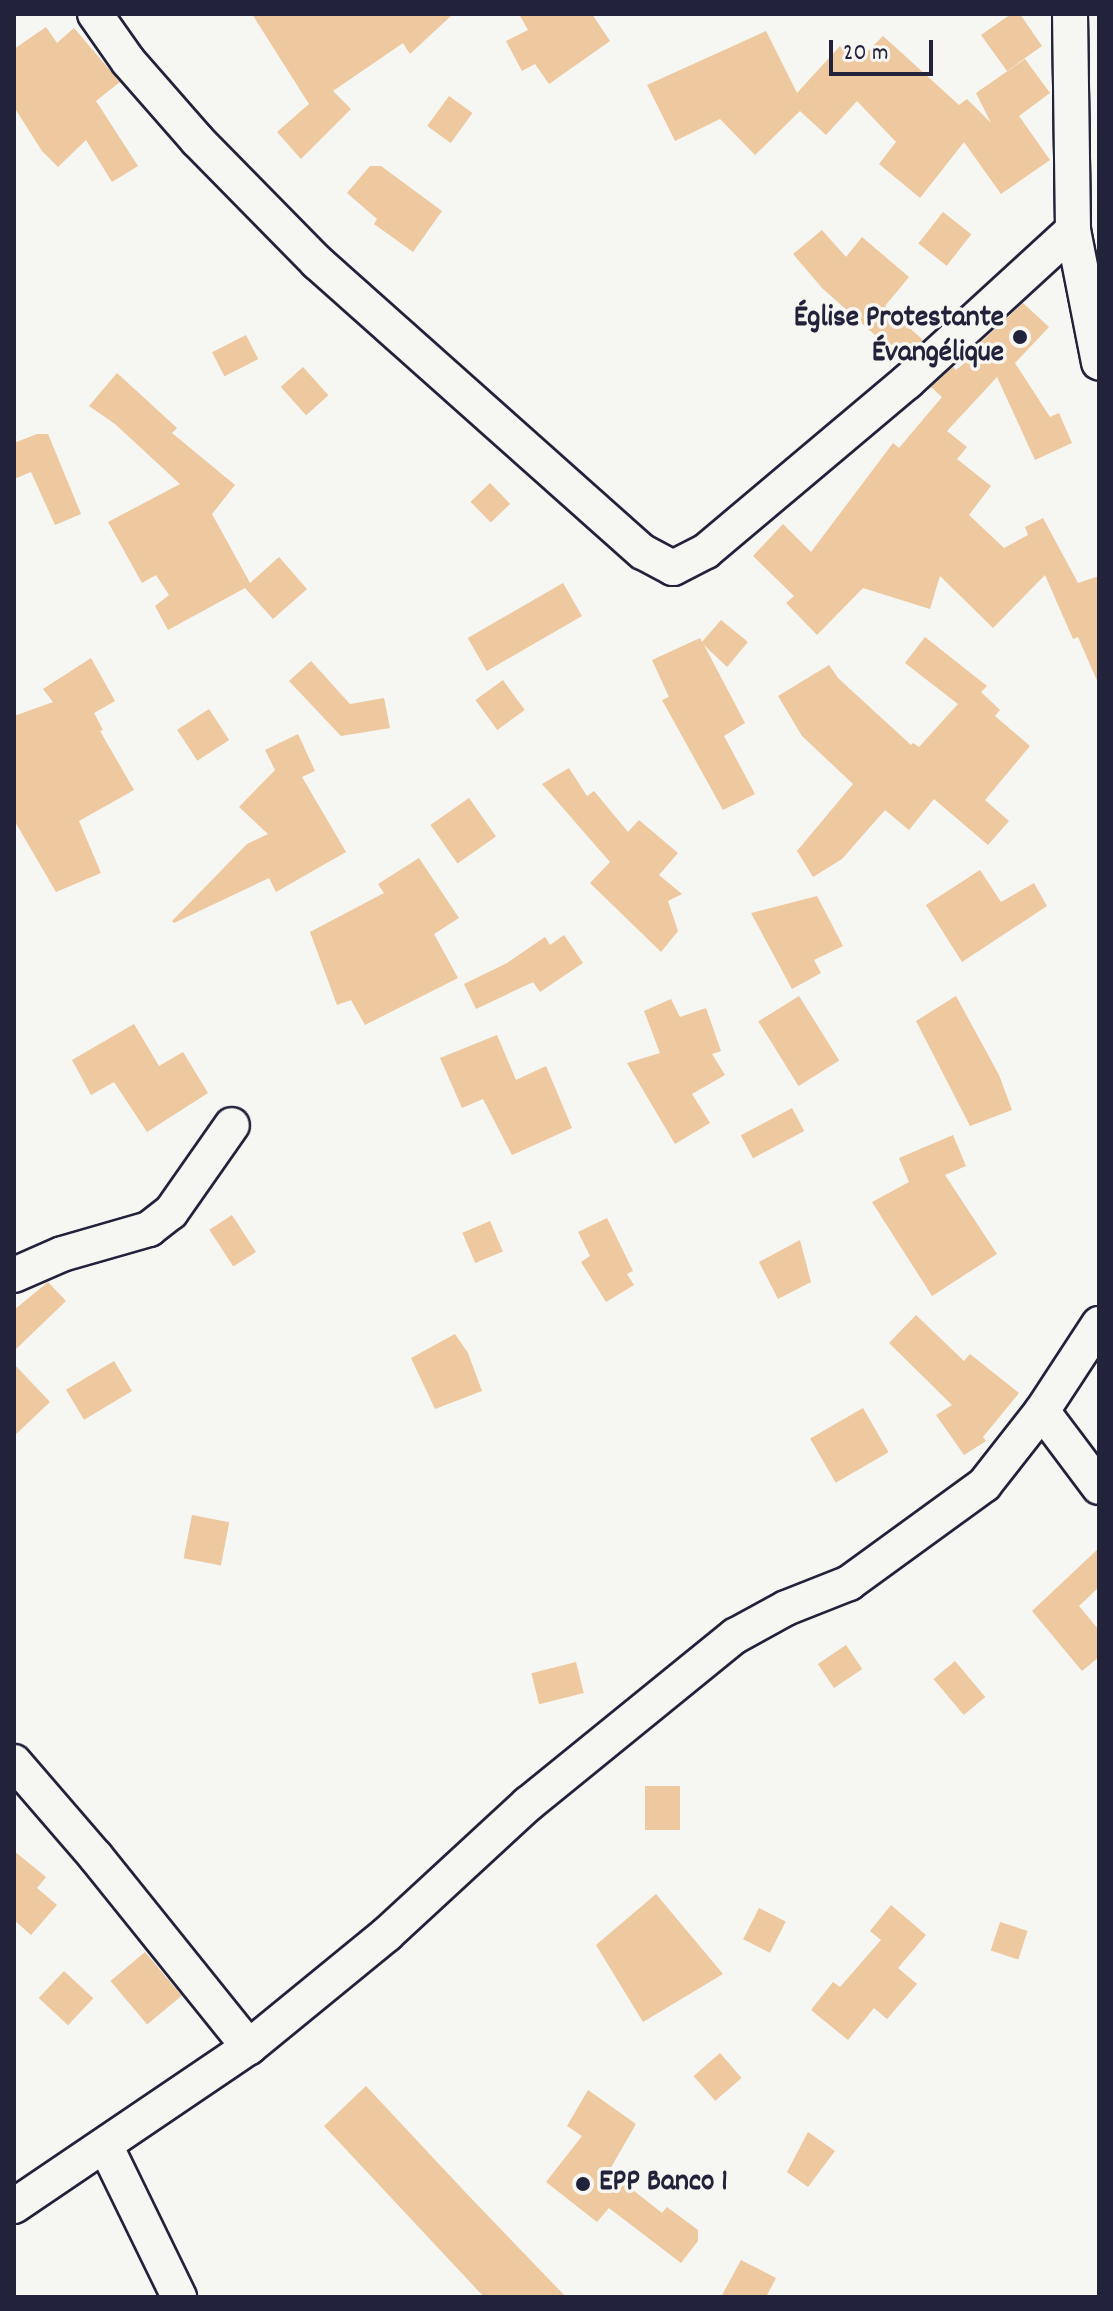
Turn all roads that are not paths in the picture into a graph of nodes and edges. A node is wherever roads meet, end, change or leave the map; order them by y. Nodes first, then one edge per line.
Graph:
1 (95, 14) edge
2 (1070, 14) edge
3 (1073, 230) junction
4 (1099, 362) edge
5 (232, 1125) dead end
6 (14, 1275) edge
7 (1099, 1324) edge
8 (1042, 1411) junction
9 (1099, 1487) edge
10 (14, 1762) edge
11 (249, 2047) junction
12 (106, 2147) junction
13 (14, 2206) edge
14 (179, 2297) edge

1 - 3 street
2 - 3 street
3 - 4 street
5 - 6 street
7 - 8 street
8 - 9 street
8 - 11 street
10 - 11 street
11 - 12 street
12 - 13 street
12 - 14 street

